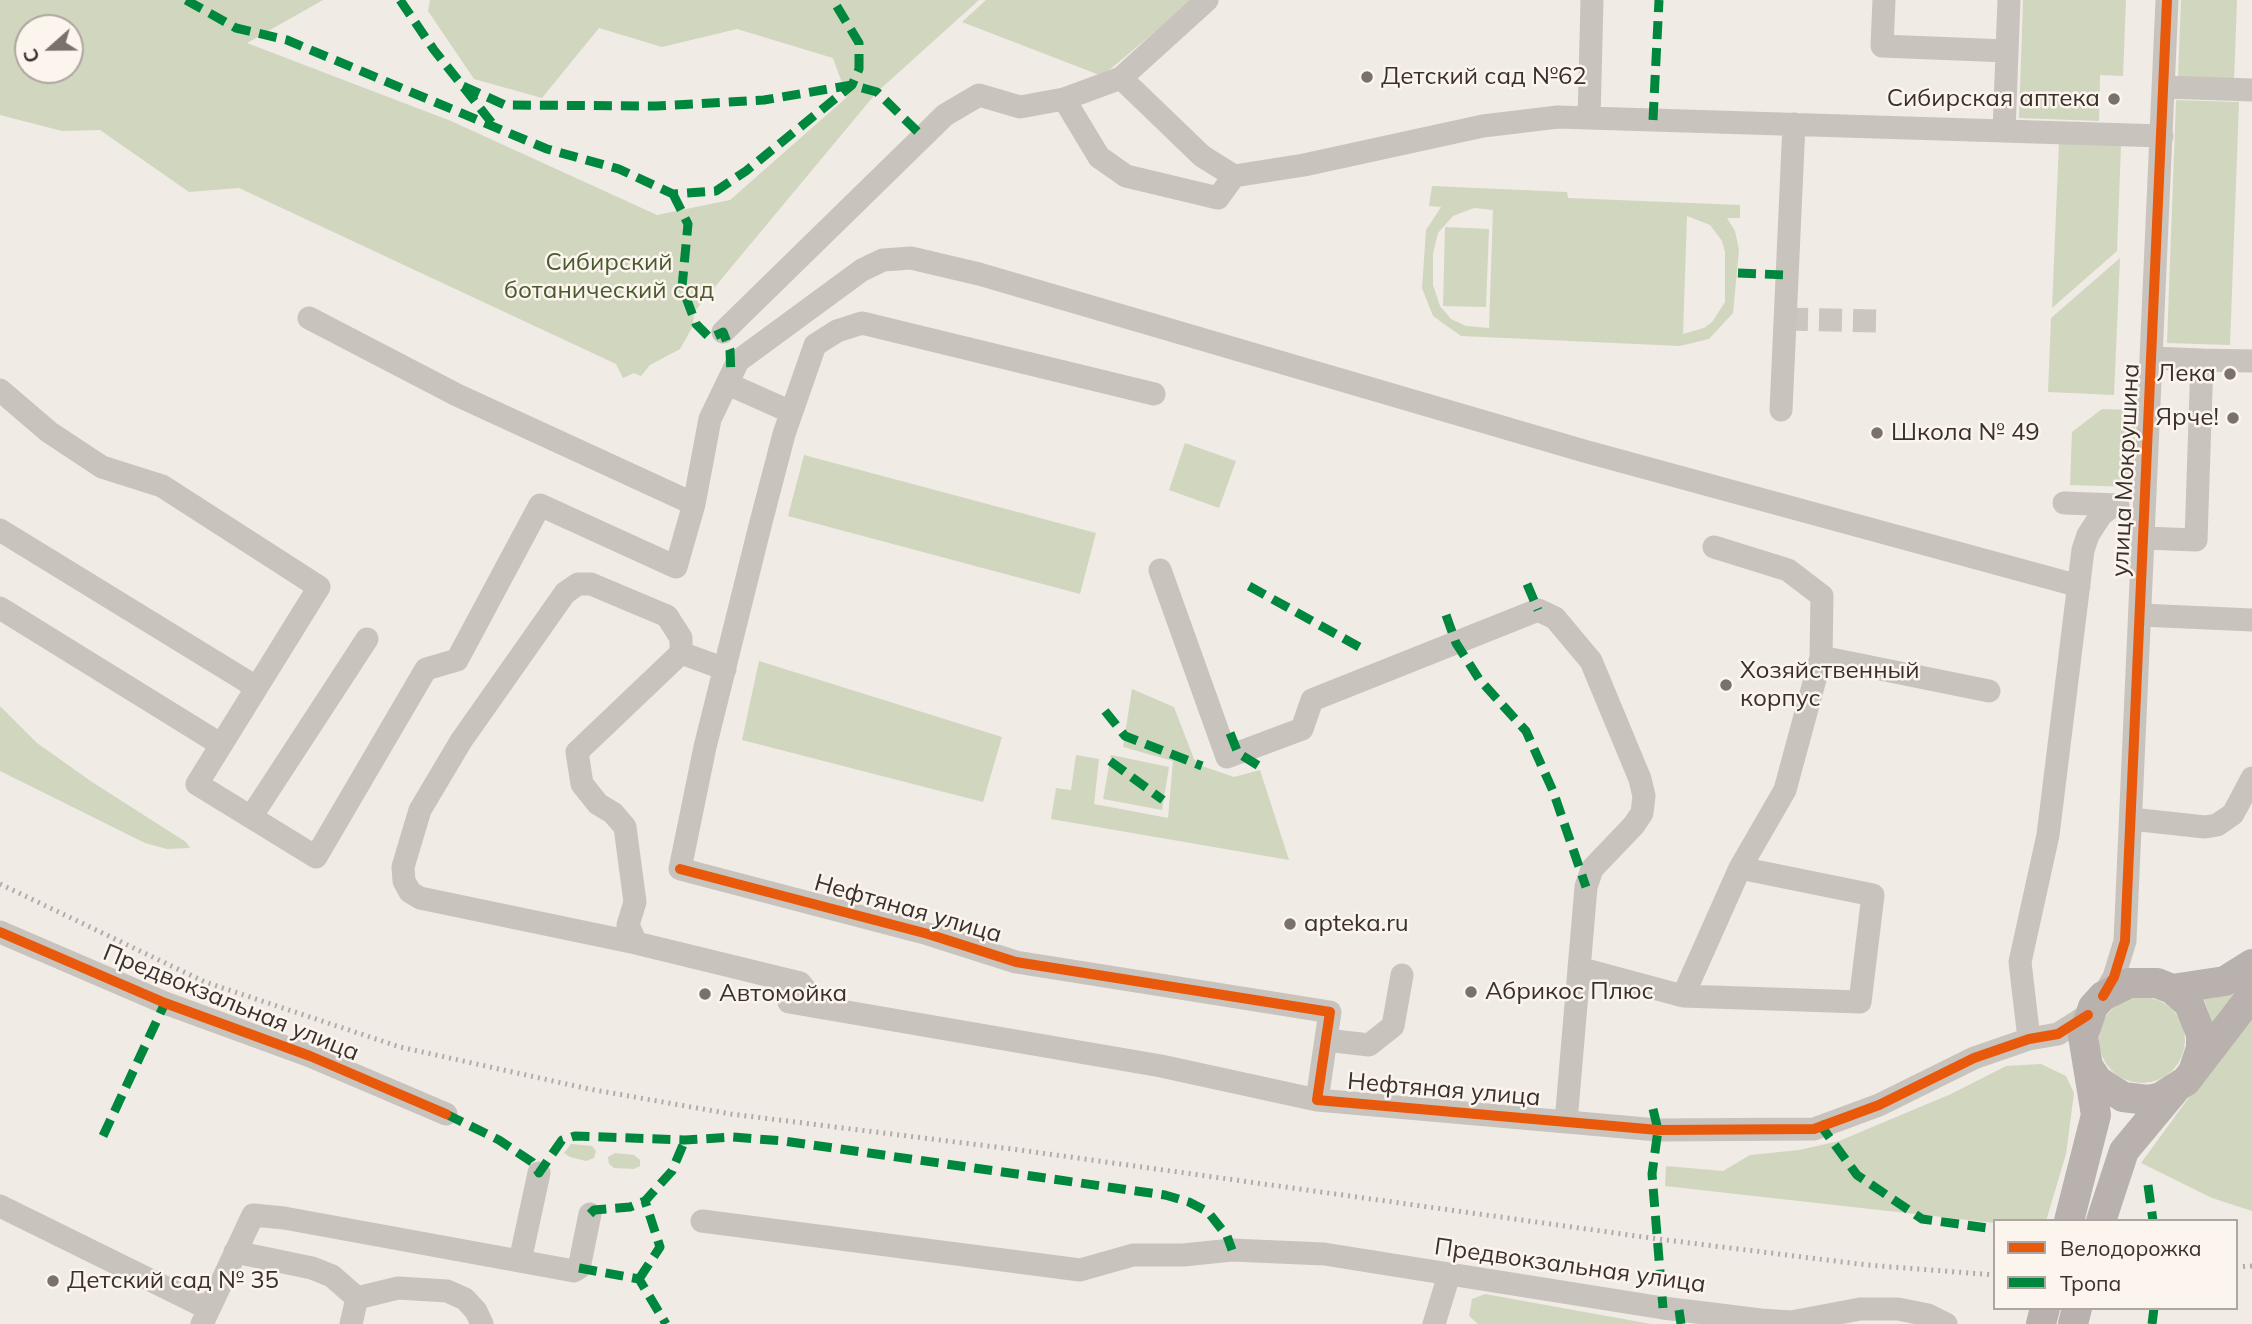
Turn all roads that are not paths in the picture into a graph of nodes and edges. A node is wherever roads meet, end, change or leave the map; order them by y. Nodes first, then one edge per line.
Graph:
1 (1207, 0) edge
2 (1592, 0) edge
3 (1884, 0) edge
4 (2009, 0) edge
5 (2167, 0) edge
6 (2007, 51) junction
7 (1121, 78) junction
8 (2164, 87) junction
9 (2252, 90) edge
10 (1064, 99) junction
11 (1589, 118) junction
12 (1794, 124) junction
13 (2004, 131) junction
14 (2162, 136) junction
15 (1234, 176) junction
16 (309, 318) dead end
17 (723, 332) dead end
18 (2152, 358) junction
19 (2202, 360) junction
20 (2252, 361) edge
21 (728, 384) junction
22 (0, 390) edge
23 (1154, 394) dead end
24 (1782, 410) dead end
25 (791, 412) junction
26 (2064, 503) dead end
27 (694, 504) junction
28 (2114, 505) junction
29 (2146, 506) junction
30 (0, 530) edge
31 (2144, 538) junction
32 (1714, 547) dead end
33 (1160, 570) dead end
34 (2079, 586) junction
35 (0, 608) edge
36 (2141, 615) junction
37 (2252, 620) edge
38 (367, 639) dead end
39 (681, 653) junction
40 (1821, 657) junction
41 (725, 669) junction
42 (256, 687) junction
43 (1989, 691) dead end
44 (220, 744) junction
45 (2252, 778) edge
46 (251, 817) junction
47 (2131, 819) junction
48 (1740, 868) junction
49 (0, 932) edge
50 (2125, 941) junction
51 (636, 943) junction
52 (2252, 964) edge
53 (1579, 968) junction
54 (1402, 975) dead end
55 (2164, 986) junction
56 (2252, 995) edge
57 (1683, 996) junction
58 (789, 1002) dead end
59 (2096, 1006) junction
60 (819, 1007) junction
61 (2036, 1039) junction
62 (1326, 1040) junction
63 (2087, 1063) junction
64 (2185, 1080) junction
65 (1317, 1100) junction
66 (446, 1114) dead end
67 (1566, 1122) junction
68 (539, 1173) dead end
69 (0, 1206) edge
70 (590, 1214) dead end
71 (2070, 1219) edge
72 (2102, 1219) edge
73 (702, 1221) dead end
74 (235, 1252) junction
75 (520, 1261) junction
76 (1449, 1275) junction
77 (357, 1298) junction
78 (205, 1316) edge
79 (1790, 1323) edge
80 (351, 1324) edge
81 (482, 1324) edge
82 (1434, 1324) edge
83 (1946, 1324) edge

1 - 7 street
2 - 11 street
3 - 6 street
4 - 6 street
5 - 8 street, улица Мокрушина
6 - 13 street
7 - 10 street
7 - 15 street
8 - 9 street
8 - 14 street, улица Мокрушина
10 - 15 street
10 - 17 street
11 - 12 street
11 - 15 street
12 - 13 street
12 - 24 street
13 - 14 street
14 - 18 street, улица Мокрушина
16 - 27 street
18 - 19 street
18 - 29 street, улица Мокрушина
19 - 20 street
19 - 31 street
21 - 25 street
21 - 27 street
21 - 34 street
22 - 42 street
23 - 25 street
25 - 41 street
26 - 28 street
27 - 46 street
28 - 29 street
28 - 34 street
29 - 31 street, улица Мокрушина
30 - 42 street
31 - 36 street, улица Мокрушина
32 - 40 street
33 - 53 street
34 - 61 street
35 - 44 street
36 - 37 street
36 - 47 street, улица Мокрушина
38 - 46 street
39 - 41 street
39 - 51 street
39 - 51 street
40 - 43 street
40 - 48 street
41 - 62 street, Нефтяная улица
42 - 44 street
44 - 46 street
45 - 47 street
47 - 50 street, улица Мокрушина
48 - 57 street
48 - 57 street
49 - 66 street, Предвокзальная улица
50 - 55 street
50 - 59 street, улица Мокрушина
51 - 60 street
52 - 55 main road
53 - 57 street
53 - 67 street
54 - 62 street
55 - 59 main road
55 - 64 main road
56 - 64 main road
58 - 60 street
59 - 61 street, Нефтяная улица
59 - 63 main road
60 - 65 street
61 - 63 street
61 - 67 street, Нефтяная улица
62 - 65 street, Нефтяная улица
63 - 64 main road
63 - 71 main road
64 - 72 main road
65 - 67 street, Нефтяная улица
68 - 75 street
69 - 78 street
70 - 75 street
73 - 76 street, Предвокзальная улица
74 - 75 street
74 - 77 street
74 - 78 street
76 - 79 street, Предвокзальная улица
76 - 82 street
77 - 80 street
77 - 81 street
79 - 83 street, Предвокзальная улица

